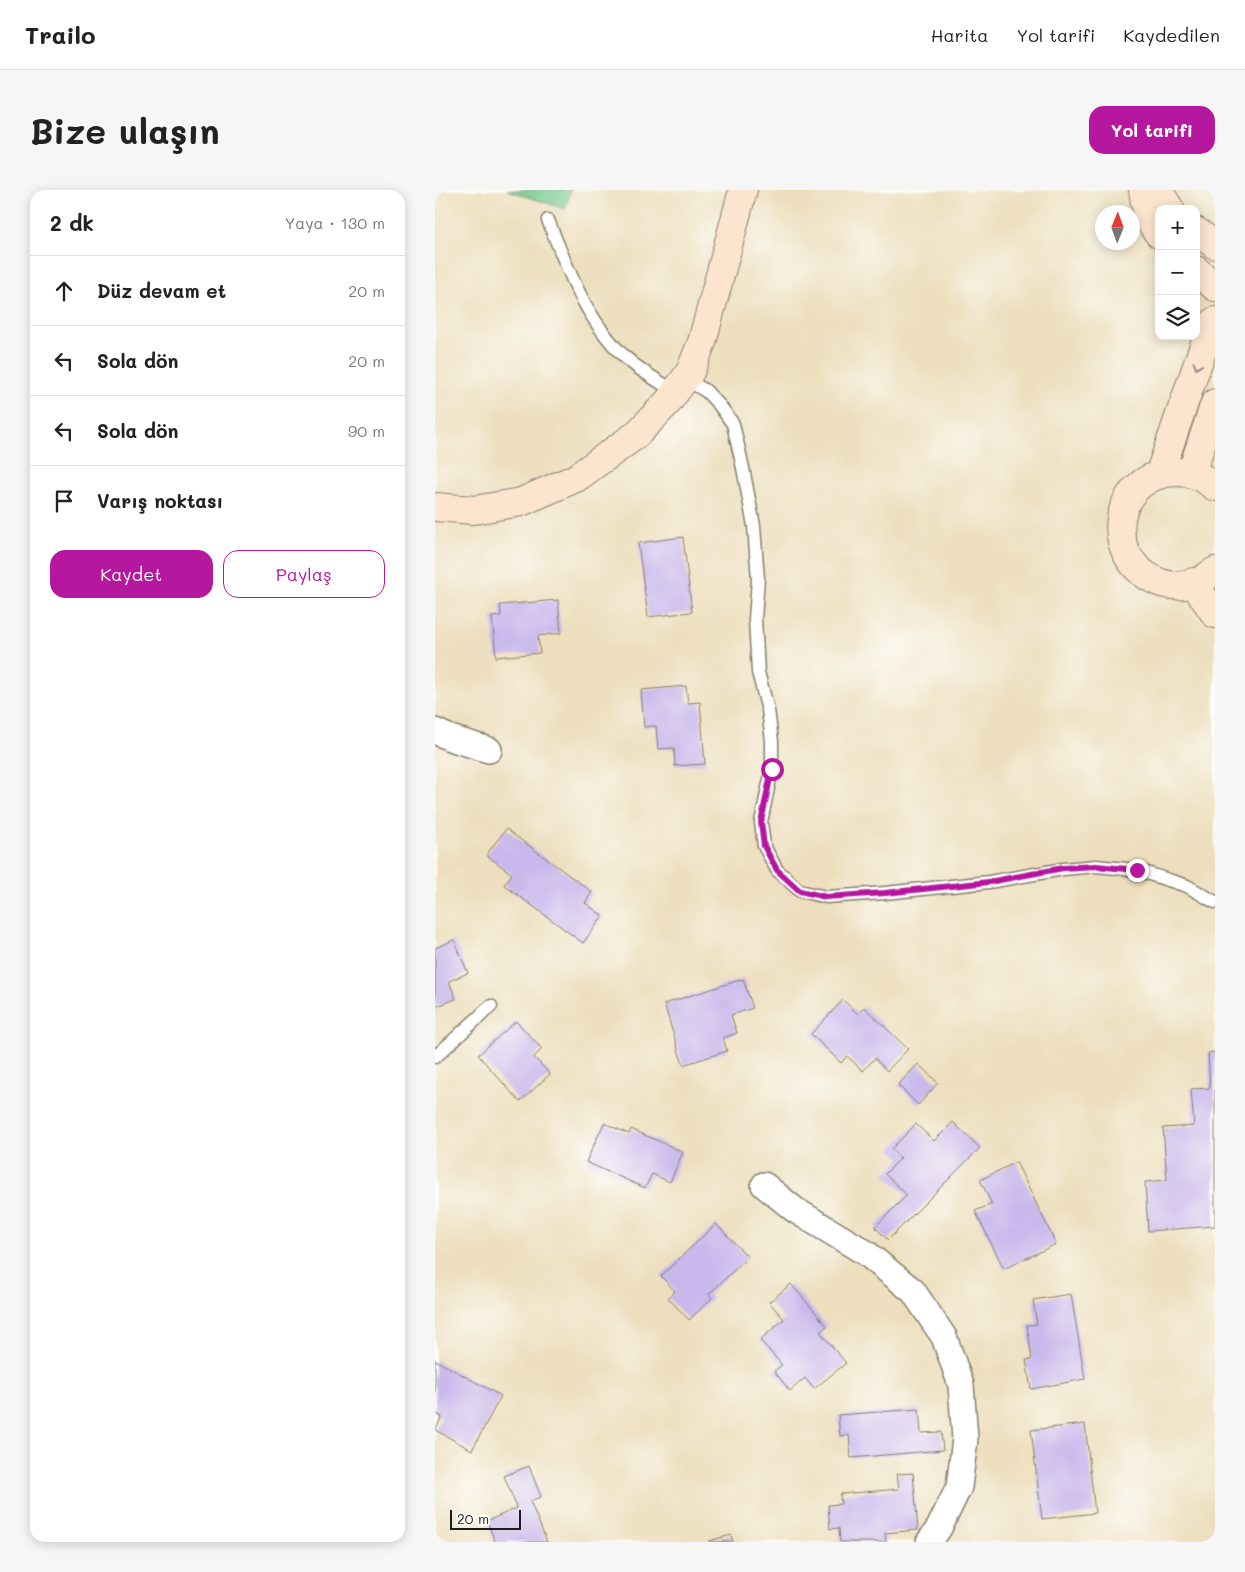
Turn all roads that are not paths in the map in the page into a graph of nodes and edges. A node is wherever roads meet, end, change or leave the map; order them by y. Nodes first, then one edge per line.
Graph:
1 (743, 190) edge
2 (1143, 190) edge
3 (1158, 190) edge
4 (1167, 205) edge
5 (548, 220) dead end
6 (1155, 229) edge
7 (1200, 234) edge
8 (1215, 245) edge
9 (1200, 274) edge
10 (1215, 287) edge
11 (1215, 321) edge
12 (681, 386) junction
13 (1215, 403) edge
14 (1191, 474) junction
15 (1159, 475) junction
16 (1215, 487) edge
17 (435, 508) edge
18 (1204, 576) edge
19 (1215, 614) edge
20 (435, 731) edge
21 (489, 750) dead end
22 (1215, 902) edge
23 (491, 1006) dead end
24 (435, 1057) edge
25 (764, 1185) dead end
26 (929, 1542) edge

1 - 12 street
2 - 6 street
3 - 4 street
5 - 12 lane
7 - 8 street
9 - 10 street
11 -> 15 street
12 - 17 street
12 - 22 lane
13 - 14 street
14 - 15 street
14 - 16 street
15 - 18 street
18 - 19 street
20 - 21 street
23 - 24 lane
25 - 26 street

